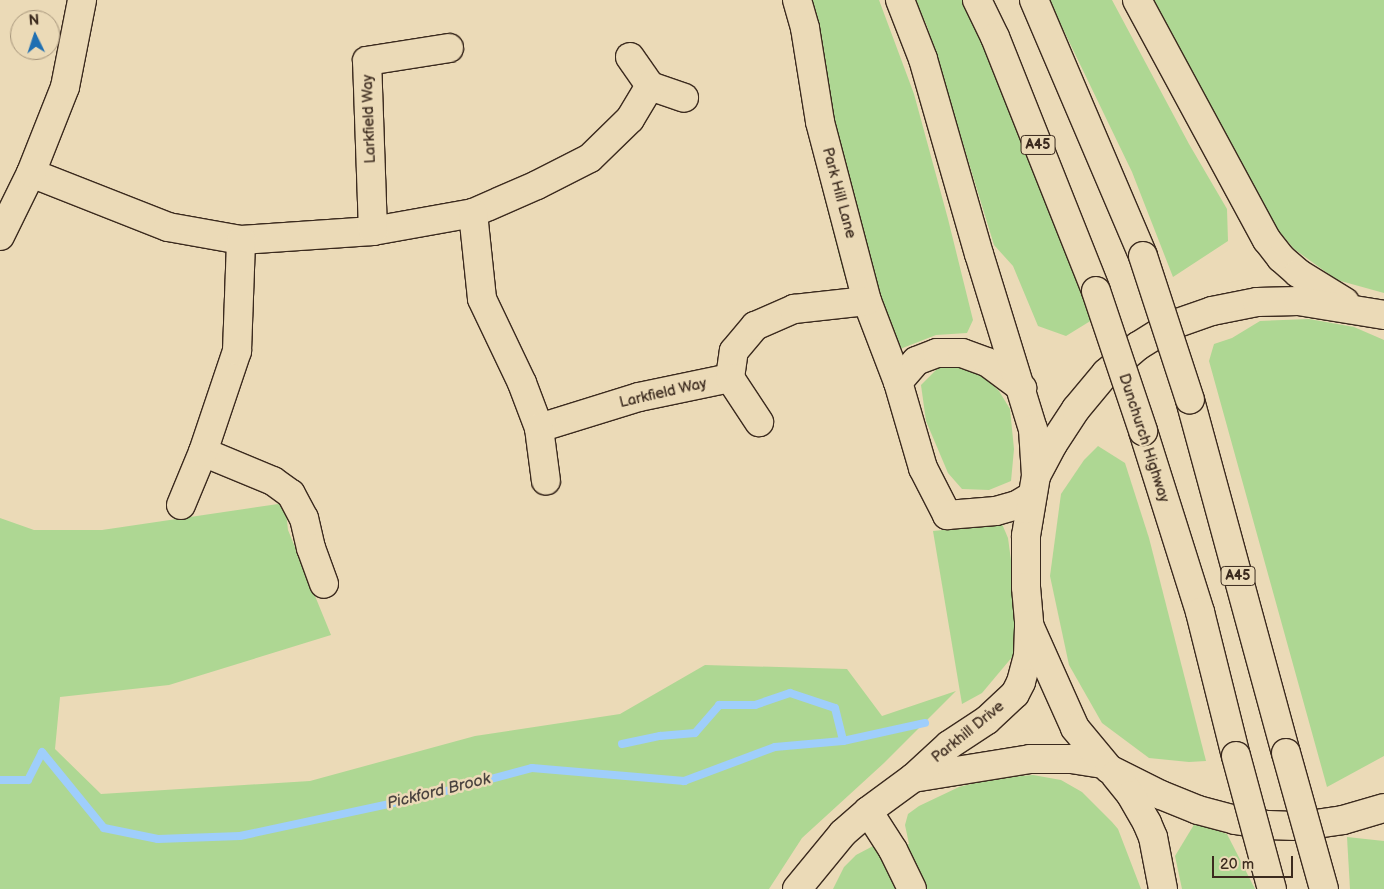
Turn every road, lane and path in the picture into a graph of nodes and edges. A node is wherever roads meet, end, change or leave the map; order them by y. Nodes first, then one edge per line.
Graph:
1 (82, 0) edge
2 (796, 0) edge
3 (900, 0) edge
4 (977, 0) edge
5 (1034, 0) edge
6 (1137, 0) edge
7 (449, 48) dead end
8 (630, 57) dead end
9 (650, 86) junction
10 (684, 98) dead end
11 (31, 173) junction
12 (473, 213) junction
13 (374, 231) junction
14 (0, 236) edge
15 (240, 240) junction
16 (867, 302) junction
17 (1380, 314) edge
18 (730, 378) junction
19 (898, 382) junction
20 (1022, 388) junction
21 (760, 422) dead end
22 (539, 428) junction
23 (203, 452) junction
24 (546, 481) dead end
25 (1034, 486) junction
26 (182, 505) dead end
27 (324, 584) dead end
28 (1029, 625) junction
29 (1106, 766) junction
30 (913, 778) junction
31 (1384, 808) edge
32 (868, 811) junction
33 (797, 889) edge
34 (912, 889) edge
35 (1162, 889) edge
36 (1272, 889) edge
37 (1324, 889) edge

1 - 11 main road
2 - 16 main road, Park Hill Lane
3 - 20 main road
4 - 36 main road, Dunchurch Highway / A45, bridge
5 - 37 main road, A45, bridge
6 - 17 main road
7 - 13 main road, Larkfield Way
8 - 9 main road
9 - 10 main road
9 - 12 main road
11 - 14 main road
11 - 15 main road
12 - 13 main road
12 - 22 main road
13 - 15 main road
15 - 23 main road
16 - 18 main road
16 - 19 main road, Park Hill Lane
17 - 25 main road
18 - 21 main road
18 - 22 main road, Larkfield Way
19 - 20 main road
19 - 25 main road, Park Hill Lane
20 - 25 main road
22 - 24 main road
23 - 26 main road
23 - 27 main road
25 - 28 main road
28 - 29 main road
28 - 30 main road, Parkhill Drive
29 - 30 main road, Parkhill Drive
29 - 31 main road
29 - 35 main road
30 - 32 main road, Parkhill Drive
32 - 33 main road, Parkhill Drive
32 - 34 main road

